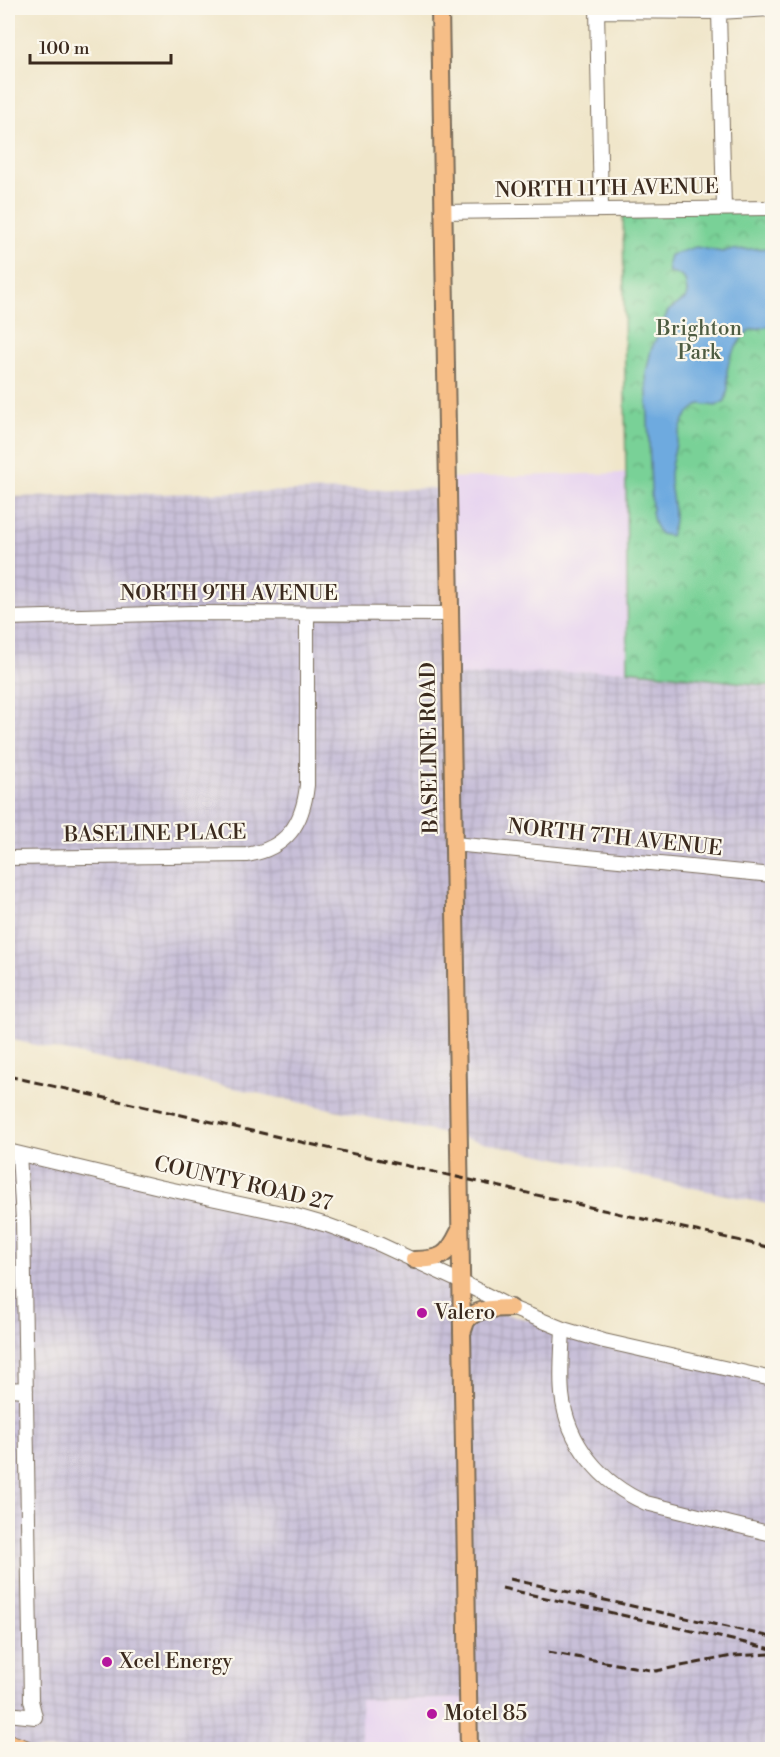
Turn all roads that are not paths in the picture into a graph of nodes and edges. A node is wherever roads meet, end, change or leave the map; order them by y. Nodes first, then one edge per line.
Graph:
1 (440, 8) edge
2 (597, 9) edge
3 (772, 9) edge
4 (719, 12) junction
5 (724, 208) junction
6 (772, 208) edge
7 (601, 209) junction
8 (442, 212) junction
9 (307, 614) junction
10 (450, 614) junction
11 (8, 618) edge
12 (454, 844) junction
13 (8, 858) edge
14 (772, 875) edge
15 (13, 1153) edge
16 (460, 1228) junction
17 (414, 1260) junction
18 (461, 1282) junction
19 (511, 1308) junction
20 (563, 1329) junction
21 (462, 1334) junction
22 (772, 1379) edge
23 (8, 1389) edge
24 (26, 1390) junction
25 (772, 1534) edge
26 (8, 1714) edge
27 (8, 1744) edge
28 (26, 1749) edge
29 (469, 1749) edge

1 - 8 main road, BASELINE ROAD
2 - 4 street
2 - 7 street
3 - 4 street
4 - 5 street
5 - 6 street, NORTH 11TH AVENUE
5 - 7 street, NORTH 11TH AVENUE
7 - 8 street, NORTH 11TH AVENUE
8 - 10 main road, BASELINE ROAD
9 - 10 street, NORTH 9TH AVENUE
9 - 11 street, NORTH 9TH AVENUE
9 - 13 street, BASELINE PLACE
10 - 12 main road, BASELINE ROAD
12 - 14 street, NORTH 7TH AVENUE
12 - 16 main road, BASELINE ROAD
15 - 17 street, COUNTY ROAD 27
15 - 24 street
16 - 17 main road
16 - 18 main road, BASELINE ROAD
17 - 18 street, COUNTY ROAD 27
18 - 19 street, COUNTY ROAD 27
18 - 21 main road, BASELINE ROAD
19 - 20 street, COUNTY ROAD 27
19 - 21 main road
20 - 22 street, COUNTY ROAD 27
20 - 25 street
21 - 29 main road, BASELINE ROAD
23 - 24 street
24 - 26 street
27 - 28 highway

